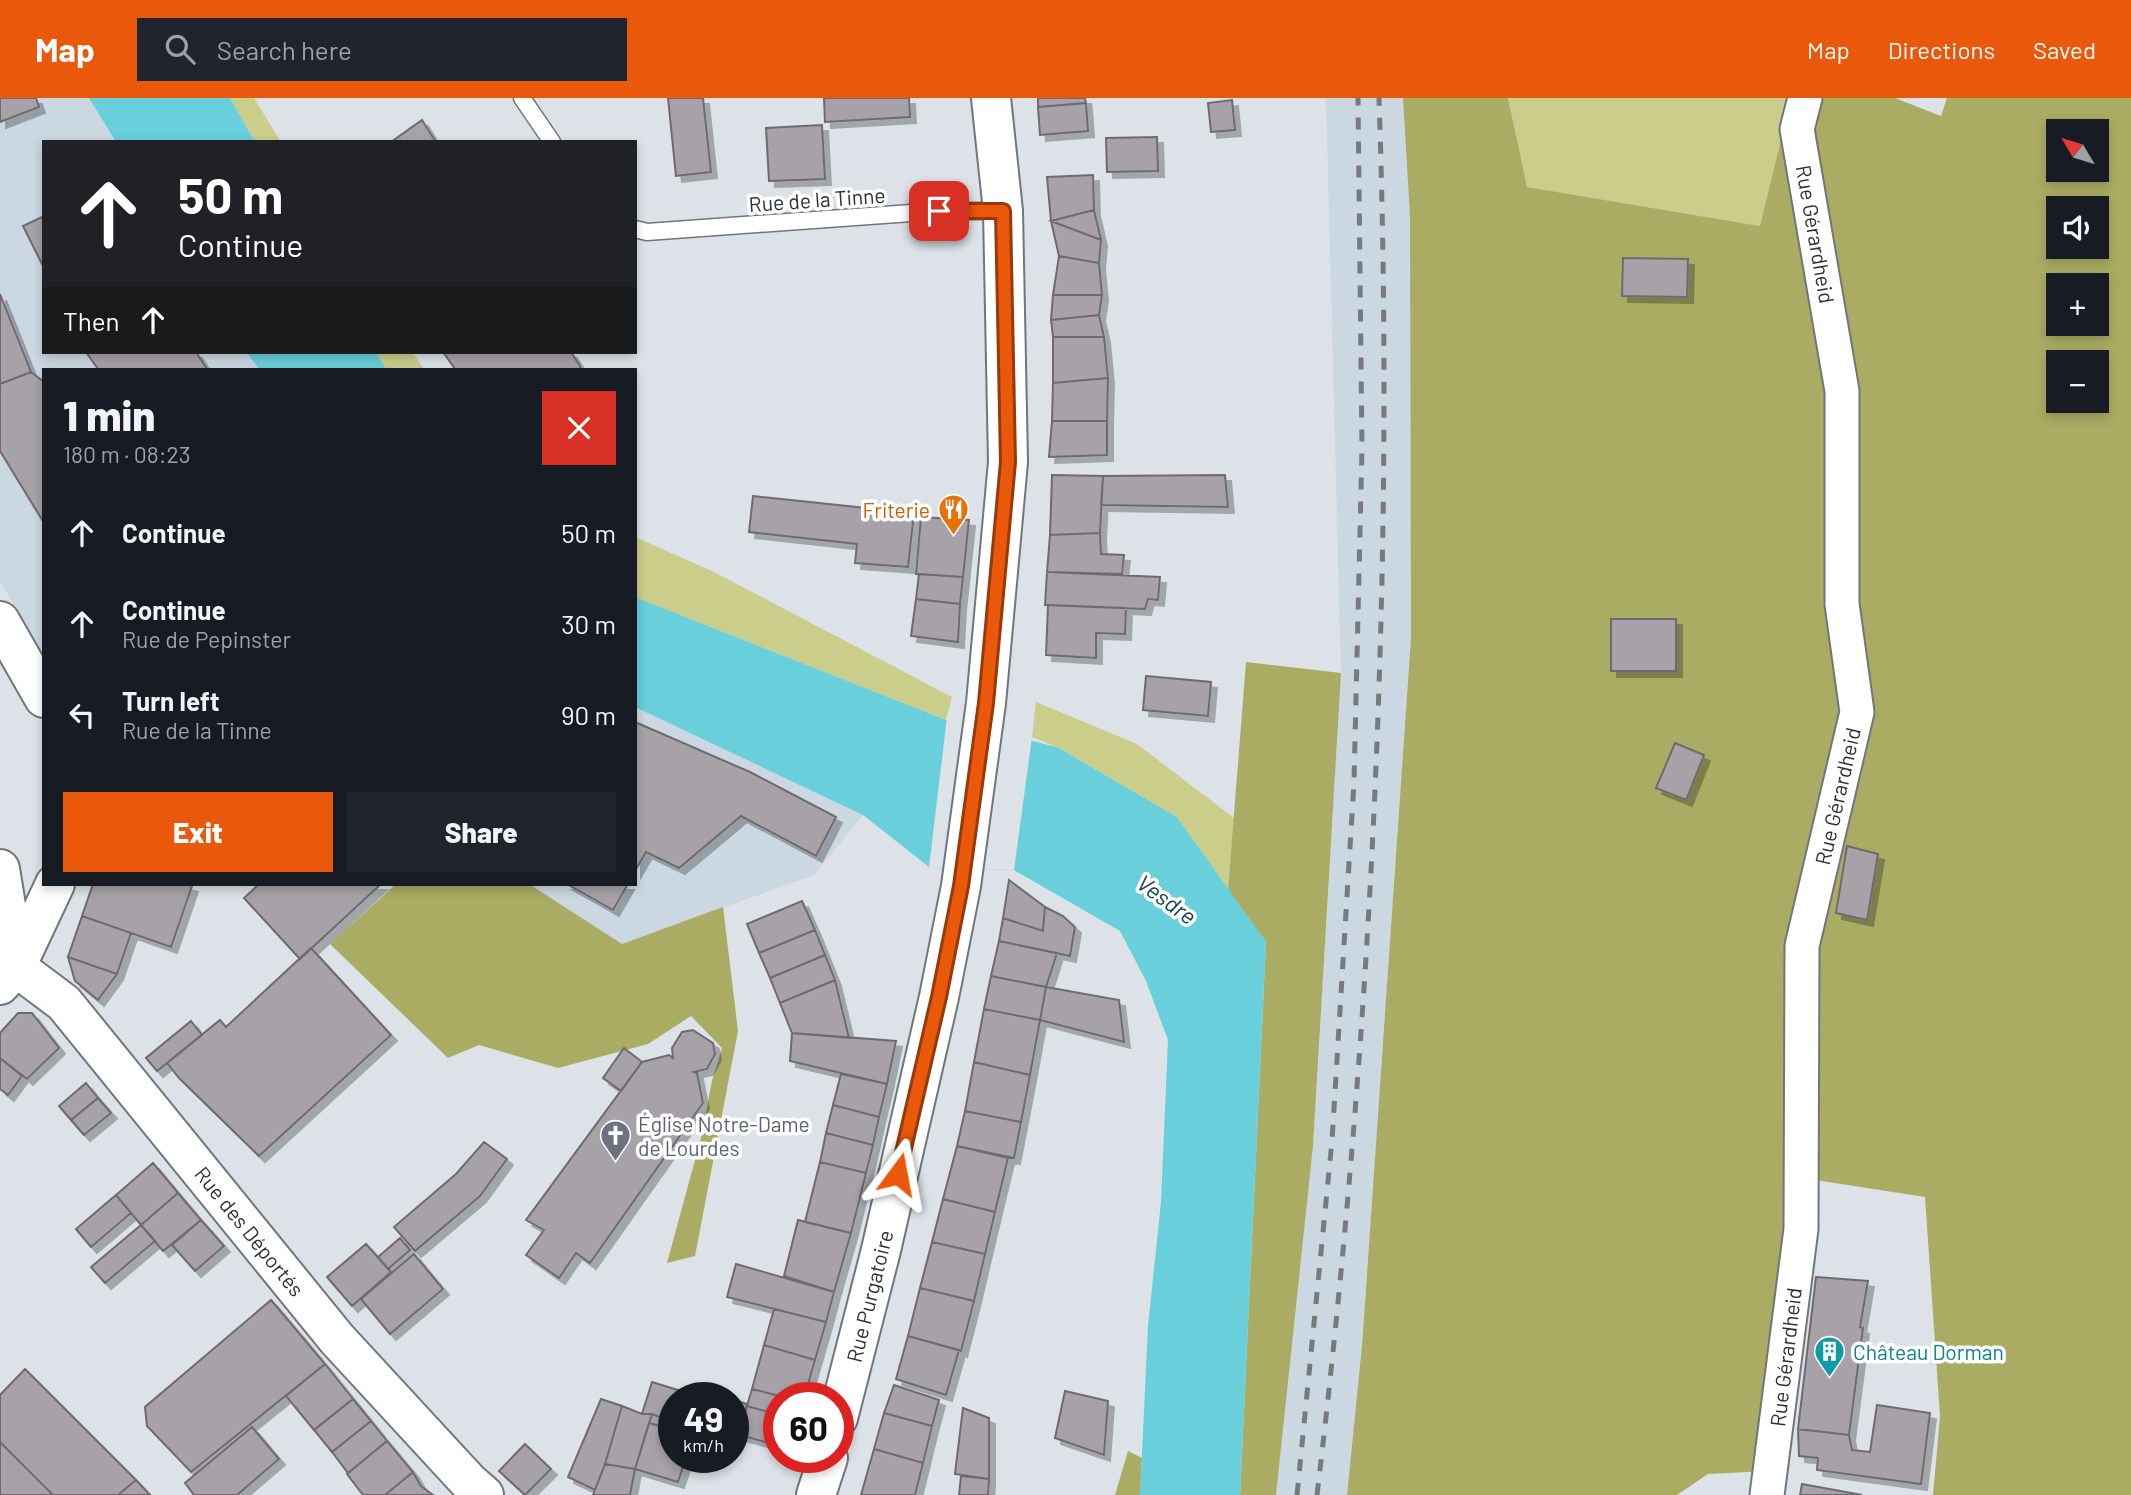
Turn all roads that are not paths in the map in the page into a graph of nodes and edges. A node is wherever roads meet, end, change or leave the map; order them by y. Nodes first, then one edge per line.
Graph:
1 (522, 98) edge
2 (990, 98) edge
3 (1805, 98) edge
4 (551, 140) edge
5 (1003, 211) junction
6 (637, 230) edge
7 (0, 621) edge
8 (42, 694) edge
9 (0, 869) edge
10 (54, 886) edge
11 (8, 976) edge
12 (847, 1382) edge
13 (823, 1473) edge
14 (485, 1495) edge
15 (816, 1495) edge
16 (1767, 1495) edge

1 - 4 lane
2 - 5 main road, Rue Purgatoire
3 - 16 street, Rue Gérardheid
5 - 6 lane, Rue de la Tinne
5 - 12 main road, Rue Purgatoire
7 - 8 main road
9 - 11 main road
10 - 11 main road
11 - 14 main road, Rue des Déportés
13 - 15 main road

